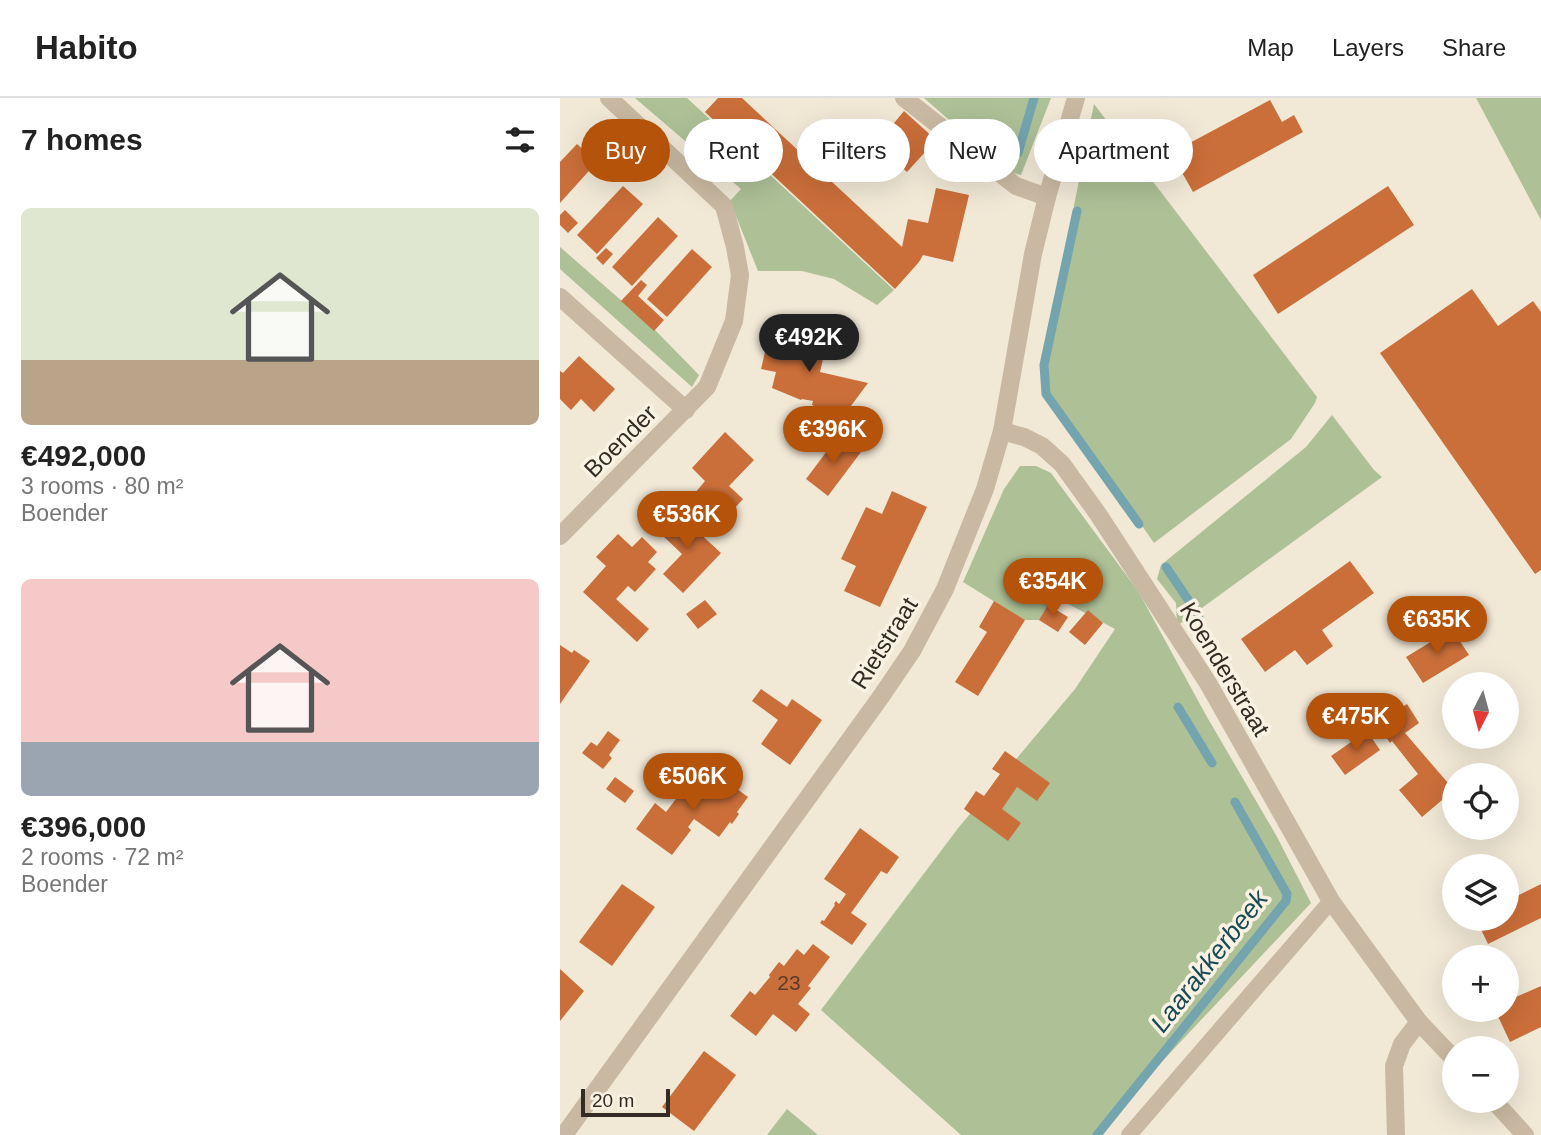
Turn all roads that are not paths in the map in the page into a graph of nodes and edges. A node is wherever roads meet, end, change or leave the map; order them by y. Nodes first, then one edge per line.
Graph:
1 (609, 98) edge
2 (904, 98) edge
3 (1076, 98) edge
4 (1047, 197) junction
5 (560, 297) edge
6 (686, 410) junction
7 (1002, 432) junction
8 (560, 536) edge
9 (1331, 901) junction
10 (1419, 1022) junction
11 (1442, 1046) edge
12 (1505, 1113) edge
13 (564, 1135) edge
14 (1129, 1135) edge
15 (1396, 1135) edge
16 (1525, 1135) edge

1 - 6 street, Boender
2 - 4 street
3 - 4 street, Rietstraat
4 - 7 street, Rietstraat
5 - 6 street, Boender
6 - 8 street, Boender
7 - 9 street, Koenderstraat
7 - 13 street, Rietstraat
9 - 10 street, Koenderstraat
9 - 14 lane
10 - 11 street, Koenderstraat
10 - 15 street
12 - 16 street

